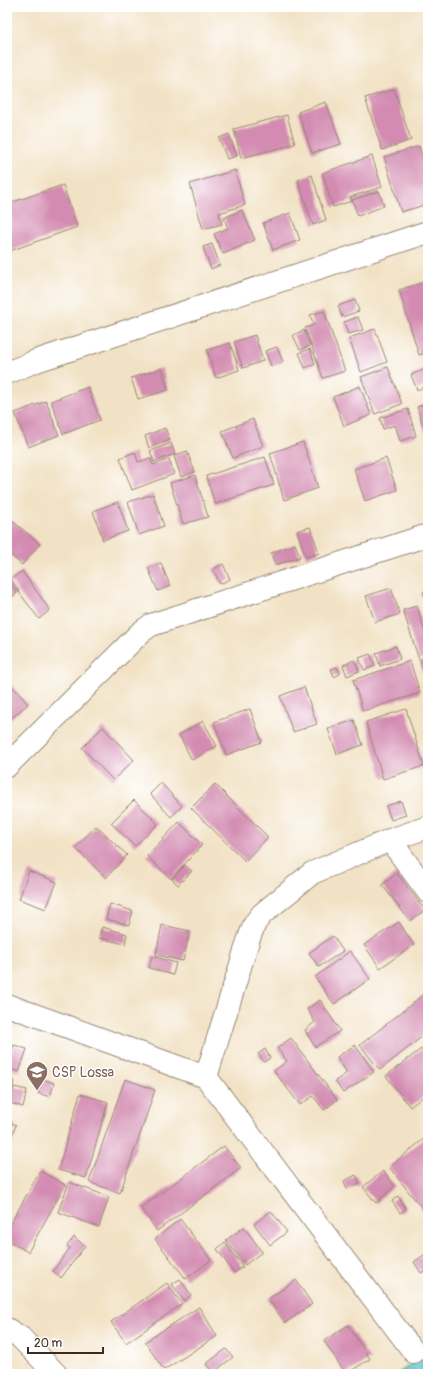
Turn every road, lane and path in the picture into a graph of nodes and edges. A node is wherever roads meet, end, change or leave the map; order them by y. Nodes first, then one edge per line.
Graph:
1 (428, 232) edge
2 (7, 373) edge
3 (428, 535) edge
4 (7, 766) edge
5 (428, 827) edge
6 (390, 840) junction
7 (428, 892) edge
8 (7, 1005) edge
9 (206, 1076) junction
10 (7, 1329) edge
11 (414, 1352) dead end
12 (56, 1374) edge

1 - 2 street
3 - 4 street
5 - 6 street
6 - 7 street
6 - 9 street
8 - 9 street
9 - 11 street
10 - 12 street

